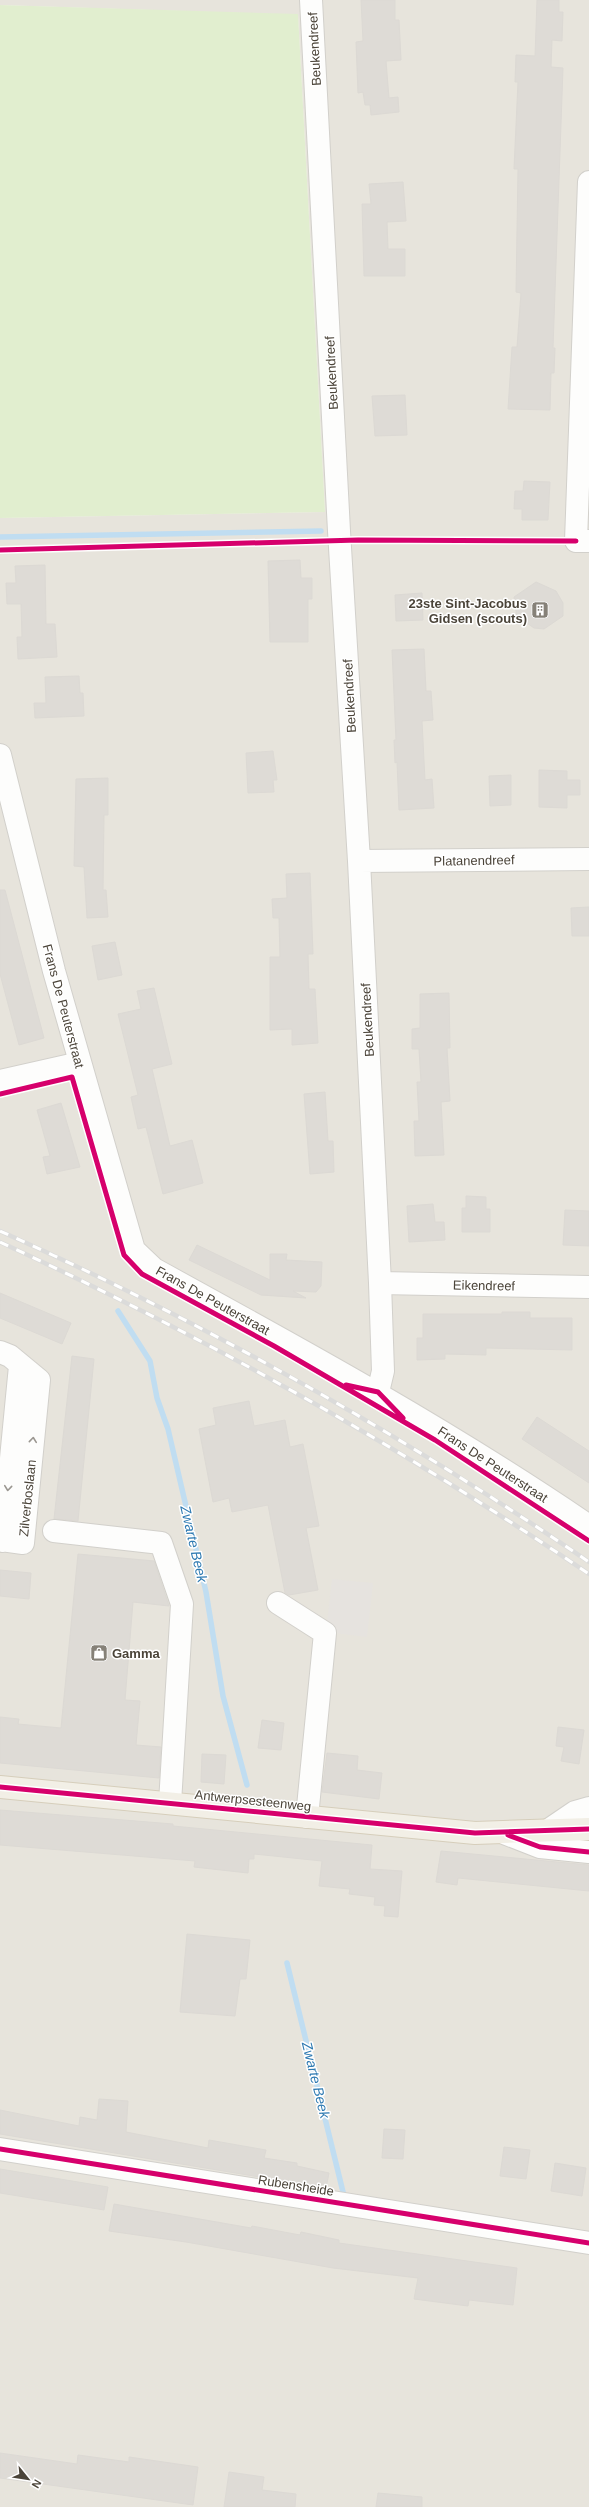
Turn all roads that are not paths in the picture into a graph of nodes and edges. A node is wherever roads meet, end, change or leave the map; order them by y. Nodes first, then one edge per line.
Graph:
1 (312, 0) edge
2 (589, 182) edge
3 (583, 541) edge
4 (0, 755) edge
5 (589, 859) edge
6 (359, 862) junction
7 (80, 1063) junction
8 (0, 1080) edge
9 (380, 1283) junction
10 (589, 1287) edge
11 (0, 1352) edge
12 (378, 1392) junction
13 (589, 1526) edge
14 (54, 1531) dead end
15 (2, 1540) edge
16 (278, 1603) dead end
17 (0, 1787) edge
18 (170, 1803) junction
19 (589, 1808) edge
20 (307, 1817) junction
21 (589, 1828) edge
22 (547, 1831) junction
23 (504, 1833) junction
24 (589, 1852) edge
25 (0, 2149) edge
26 (589, 2242) edge

1 - 6 street, Beukendreef
2 - 3 street
4 - 7 street, Frans De Peuterstraat
5 - 6 street, Platanendreef
6 - 9 street, Beukendreef
7 - 8 street
7 - 12 street, Frans De Peuterstraat
9 - 10 street, Eikendreef
9 - 12 street, Beukendreef
11 - 15 street, Zilverboslaan
12 - 13 street, Frans De Peuterstraat
14 - 18 street
16 - 20 street
17 - 18 main road, Antwerpsesteenweg
18 - 20 main road, Antwerpsesteenweg
19 - 22 street
20 - 23 main road, Antwerpsesteenweg
21 - 22 main road, Antwerpsesteenweg
22 - 23 main road, Antwerpsesteenweg
23 - 24 street, Antwerpsesteenweg
25 - 26 street, Rubensheide

